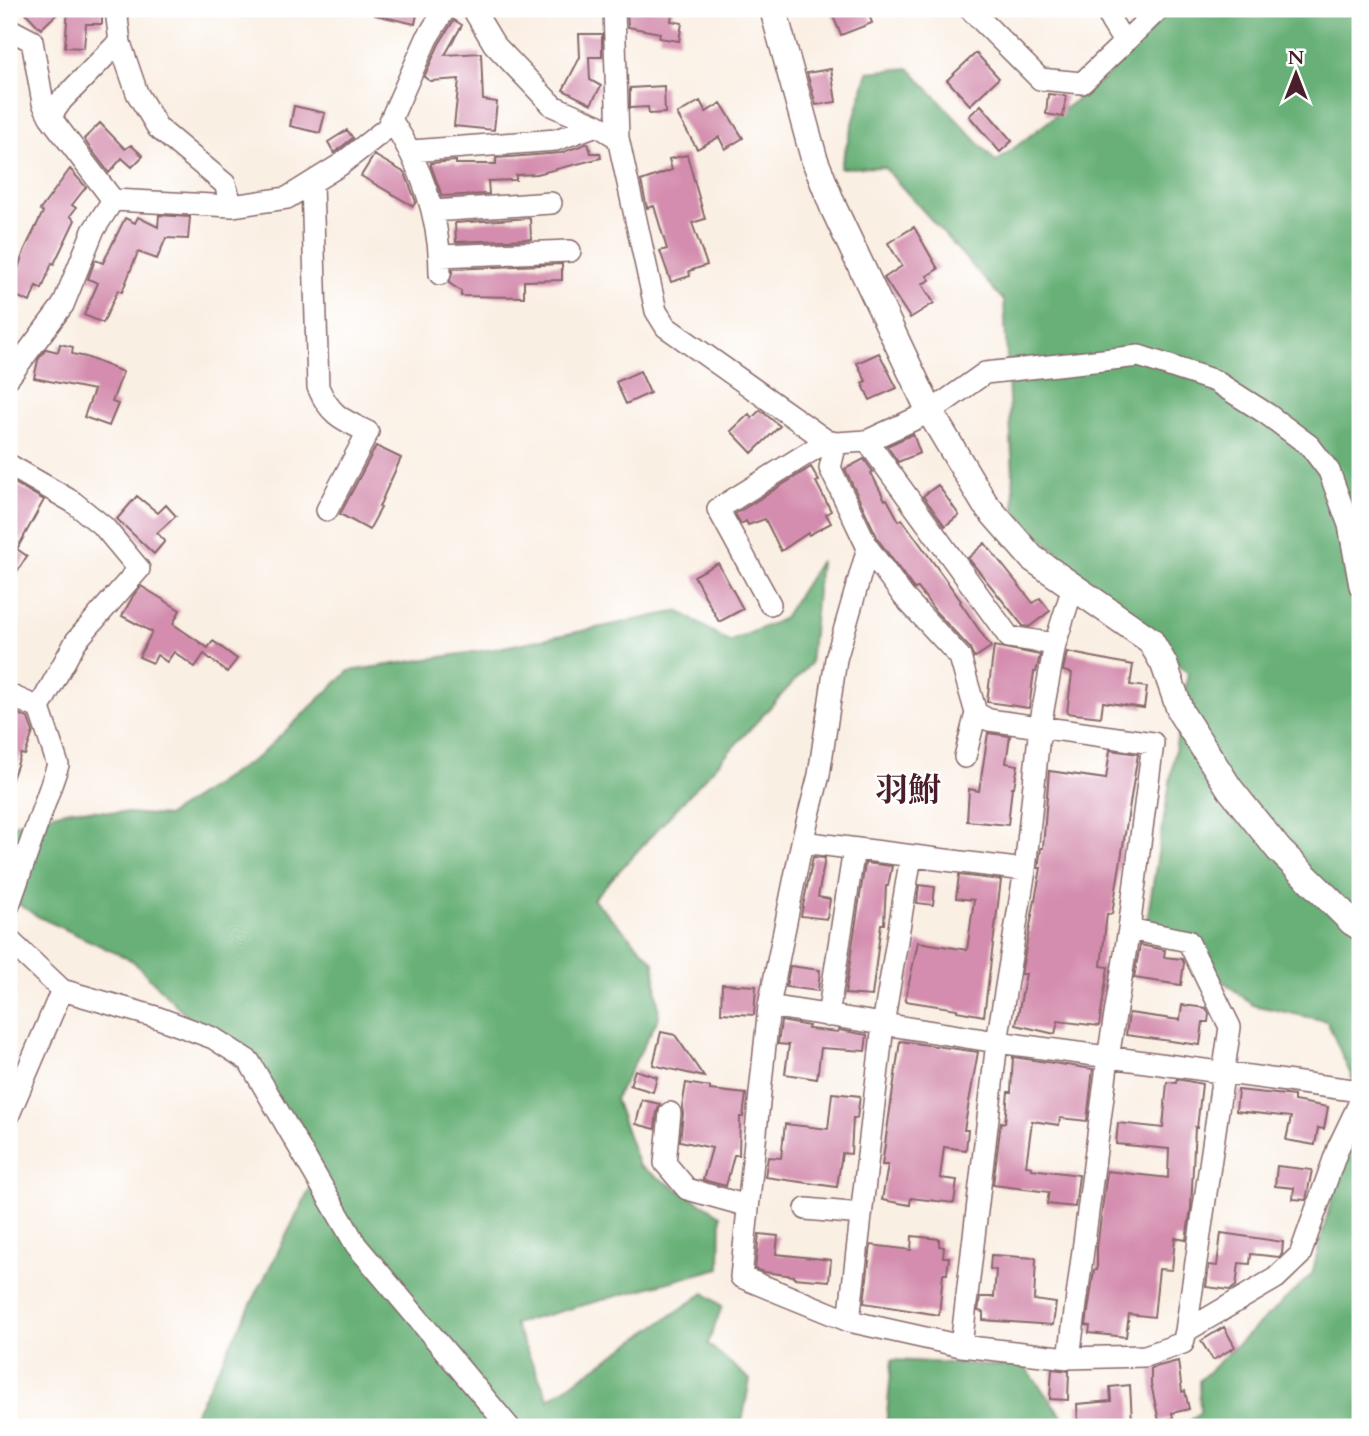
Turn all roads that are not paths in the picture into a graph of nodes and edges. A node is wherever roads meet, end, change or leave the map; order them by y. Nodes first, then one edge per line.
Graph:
1 (116, 9) edge
2 (445, 9) edge
3 (473, 9) edge
4 (614, 9) edge
5 (773, 9) edge
6 (970, 9) edge
7 (1108, 9) edge
8 (1158, 9) edge
9 (9, 29) edge
10 (120, 43) junction
11 (1124, 43) junction
12 (50, 117) junction
13 (391, 121) junction
14 (597, 125) junction
15 (618, 138) junction
16 (412, 151) junction
17 (312, 183) junction
18 (113, 200) junction
19 (551, 203) dead end
20 (232, 206) junction
21 (433, 211) junction
22 (570, 251) dead end
23 (9, 377) edge
24 (930, 412) junction
25 (867, 441) junction
26 (832, 442) junction
27 (9, 465) edge
28 (327, 510) dead end
29 (868, 548) junction
30 (1360, 586) edge
31 (1073, 587) junction
32 (770, 604) dead end
33 (1055, 645) junction
34 (9, 695) edge
35 (39, 708) junction
36 (976, 713) junction
37 (1040, 726) junction
38 (965, 757) dead end
39 (802, 842) junction
40 (854, 849) junction
41 (911, 856) junction
42 (1025, 870) junction
43 (9, 905) edge
44 (1360, 927) edge
45 (1129, 929) junction
46 (9, 940) edge
47 (62, 990) junction
48 (769, 1006) junction
49 (828, 1016) junction
50 (883, 1025) junction
51 (997, 1042) junction
52 (1108, 1058) junction
53 (1223, 1072) junction
54 (1360, 1091) edge
55 (1360, 1102) edge
56 (670, 1113) dead end
57 (9, 1114) edge
58 (748, 1206) junction
59 (806, 1209) dead end
60 (861, 1214) junction
61 (849, 1321) junction
62 (1186, 1331) junction
63 (961, 1346) junction
64 (1069, 1358) junction
65 (509, 1427) edge

1 - 10 street
2 - 13 street
3 - 14 street
4 - 15 street
5 - 24 street
6 - 11 street
7 - 11 street
8 - 11 street
9 - 12 street
10 - 12 street
10 - 20 street
12 - 18 street
13 - 16 street
13 - 17 street
14 - 15 street
14 - 16 street
15 - 26 street
16 - 21 street
17 - 20 street
17 - 28 street
18 - 20 street
18 - 23 street
19 - 21 street
21 - 22 street
24 - 25 street
24 - 30 street
24 - 31 street
25 - 26 street
25 - 33 street
26 - 29 street
26 - 32 street
27 - 35 street
29 - 36 street
29 - 39 street
31 - 33 street
31 - 44 street
33 - 37 street
34 - 35 street
35 - 43 street
36 - 37 street
36 - 38 street
37 - 42 street
37 - 45 street
39 - 40 street
39 - 48 street
40 - 41 street
40 - 49 street
41 - 42 street
41 - 50 street
42 - 51 street
45 - 52 street
45 - 53 street
46 - 47 street
47 - 57 street
47 - 65 street
48 - 49 street
48 - 58 street
49 - 50 street
50 - 51 street
50 - 60 street
51 - 52 street
51 - 63 street
52 - 53 street
52 - 64 street
53 - 54 street
53 - 62 street
55 - 62 street
56 - 58 street
58 - 61 street
59 - 60 street
60 - 61 street
61 - 63 street
62 - 64 street
63 - 64 street

